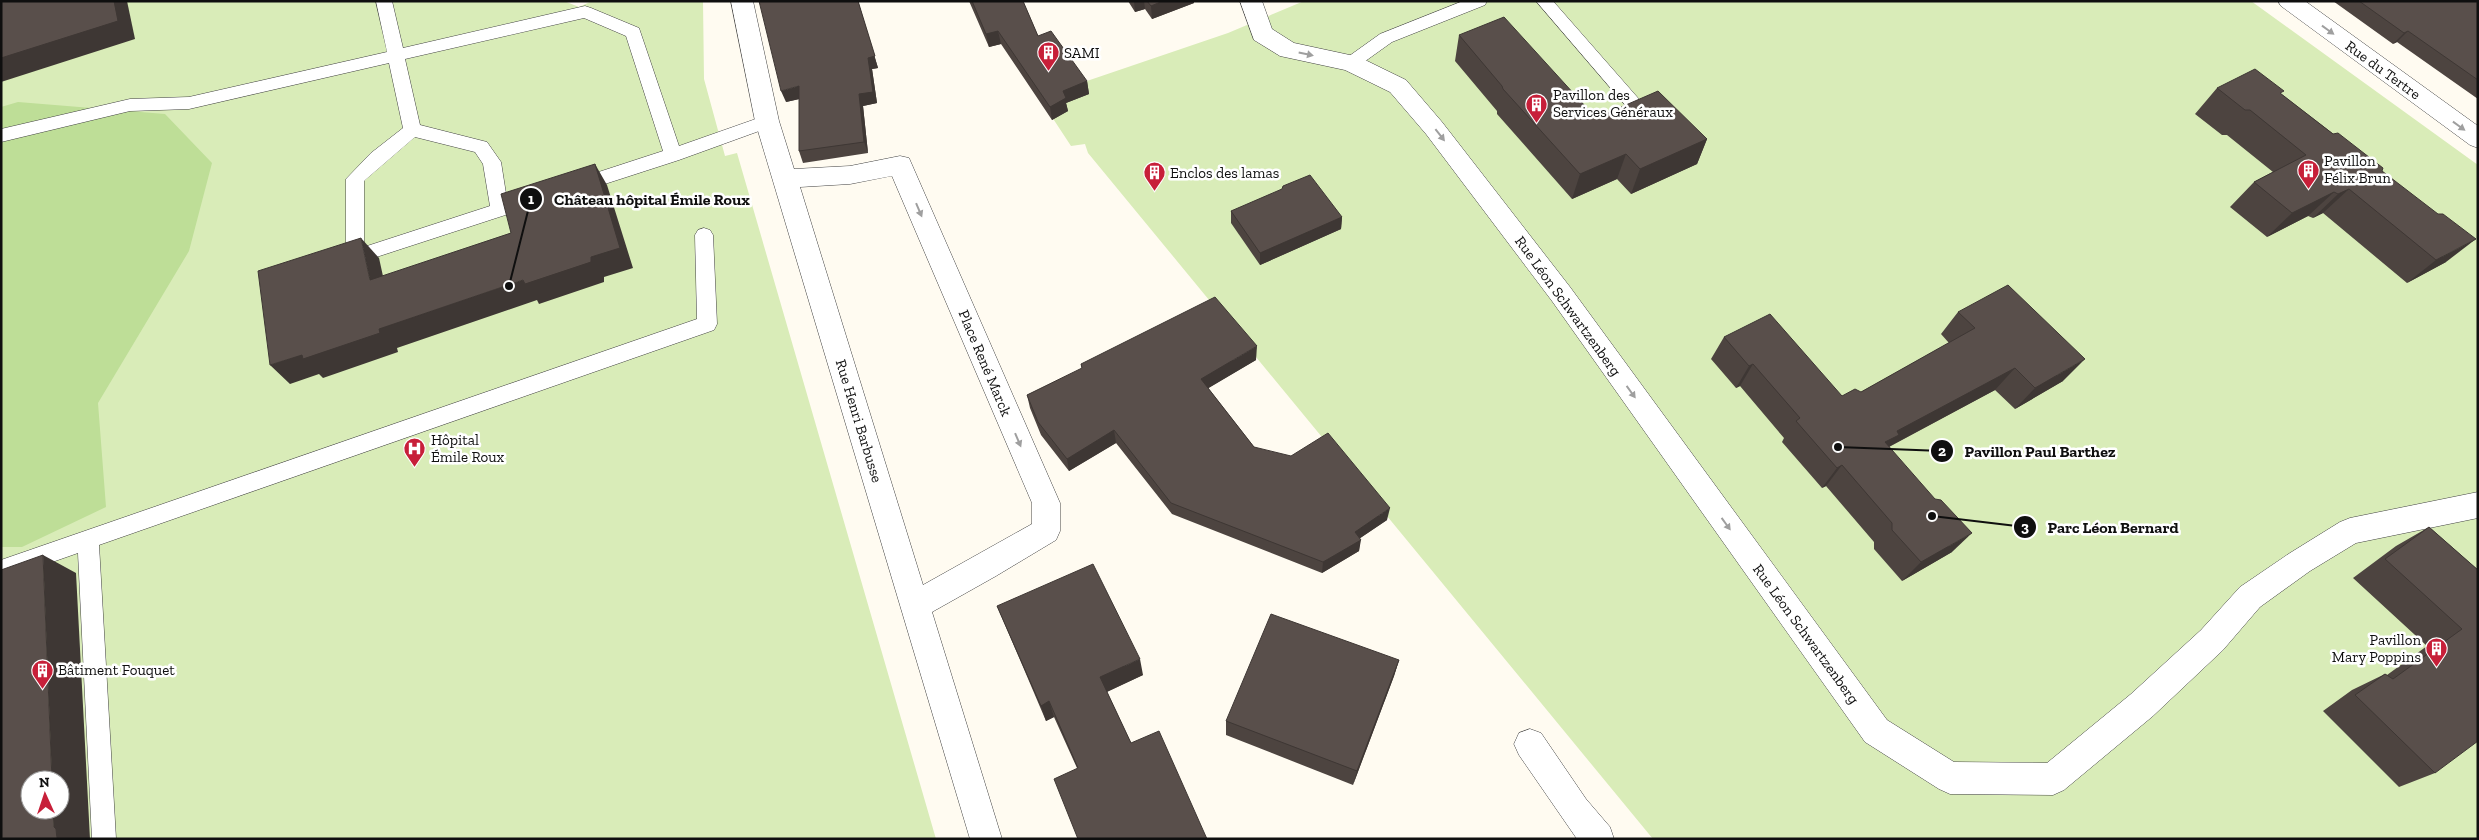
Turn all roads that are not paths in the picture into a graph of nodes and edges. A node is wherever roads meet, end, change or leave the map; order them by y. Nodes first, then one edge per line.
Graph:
1 (384, 1) edge
2 (742, 1) edge
3 (1251, 1) edge
4 (1479, 1) edge
5 (1544, 1) edge
6 (2288, 1) edge
7 (396, 56) junction
8 (1351, 63) junction
9 (1632, 102) edge
10 (767, 120) junction
11 (412, 130) junction
12 (1, 136) edge
13 (2478, 140) edge
14 (672, 155) junction
15 (785, 179) junction
16 (564, 190) edge
17 (546, 196) edge
18 (500, 210) junction
19 (704, 235) dead end
20 (2478, 505) edge
21 (88, 540) junction
22 (1, 570) edge
23 (915, 605) junction
24 (1530, 744) dead end
25 (104, 839) edge
26 (986, 839) edge
27 (1598, 839) edge

1 - 7 lane
2 - 10 street, Rue Henri Barbusse
3 -> 8 street, Rue Léon Schwartzenberg
4 - 8 lane
5 - 9 lane
6 -> 13 street, Rue du Tertre
7 - 11 lane
7 - 12 lane
7 - 14 lane
8 -> 20 street, Rue Léon Schwartzenberg
10 - 14 lane
10 - 15 street, Rue Henri Barbusse
11 - 18 lane
11 - 18 lane
14 - 16 lane
15 - 23 street, Rue Henri Barbusse
15 -> 23 street, Place René Marck
17 - 18 lane
19 - 21 lane
21 - 22 lane
21 - 25 lane
23 - 26 street, Rue Henri Barbusse
24 - 27 street

